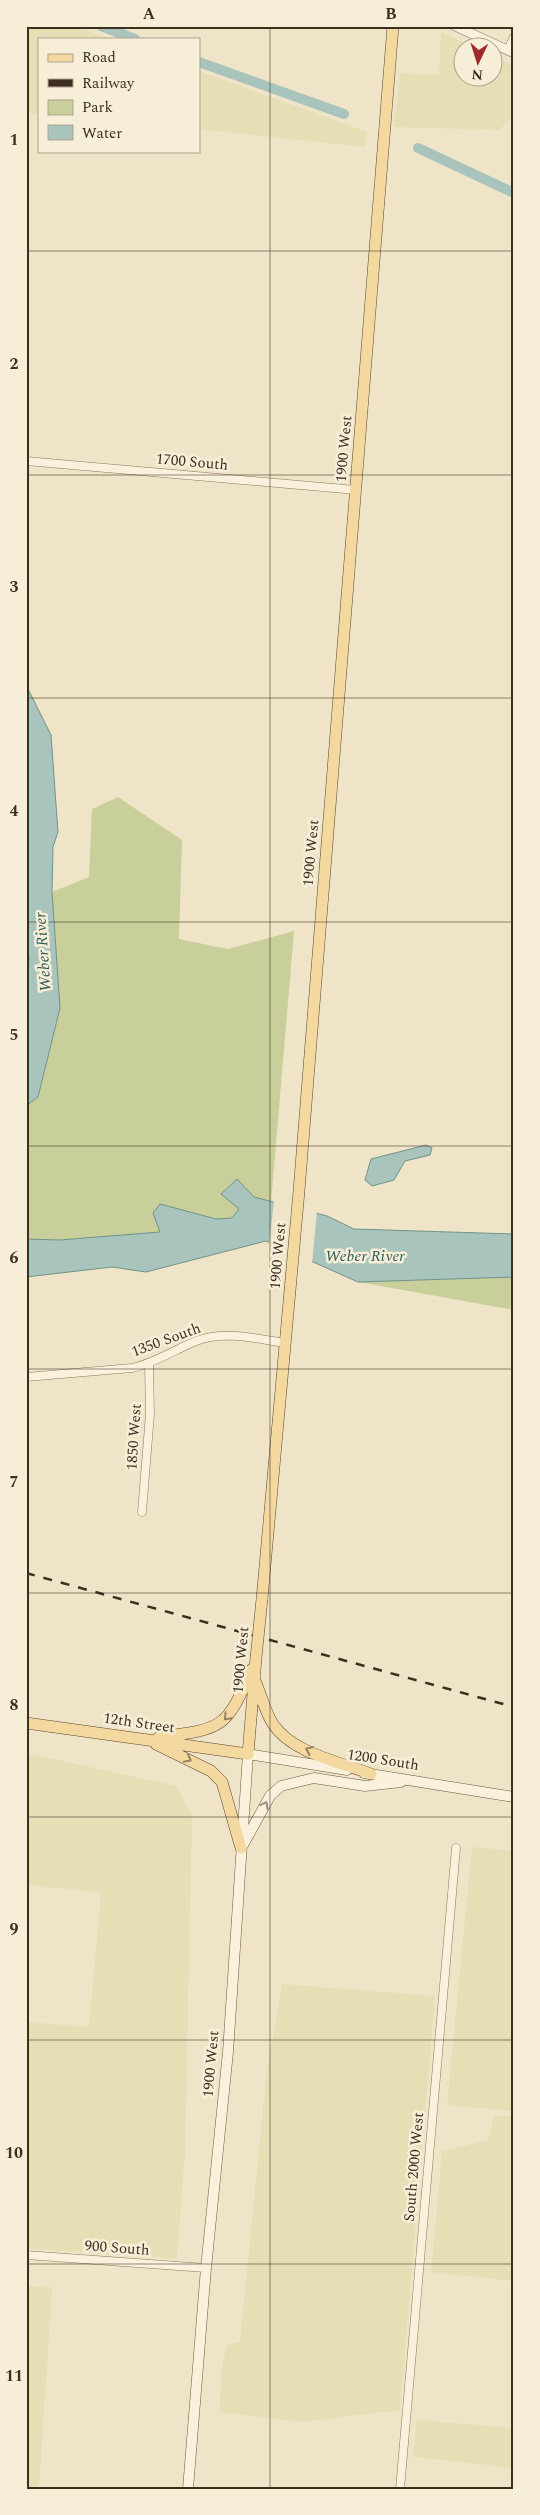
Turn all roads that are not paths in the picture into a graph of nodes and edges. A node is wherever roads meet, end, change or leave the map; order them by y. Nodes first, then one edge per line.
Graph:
1 (393, 26) edge
2 (455, 26) edge
3 (514, 37) edge
4 (511, 51) edge
5 (26, 461) edge
6 (356, 490) junction
7 (285, 1343) junction
8 (148, 1364) junction
9 (26, 1377) edge
10 (142, 1512) dead end
11 (256, 1658) junction
12 (254, 1679) junction
13 (26, 1724) edge
14 (143, 1738) junction
15 (248, 1754) junction
16 (371, 1774) junction
17 (415, 1781) junction
18 (514, 1796) edge
19 (241, 1848) junction
20 (456, 1848) dead end
21 (26, 2255) edge
22 (206, 2268) junction
23 (188, 2489) edge
24 (400, 2489) edge

1 - 6 main road, 1900 West
2 - 4 street
3 - 4 street
5 - 6 street, 1700 South
6 - 7 main road, 1900 West
7 - 8 street, 1350 South
7 - 11 main road, 1900 West, bridge
8 - 9 street, 1350 South
8 - 10 street, 1850 West
11 - 12 main road, 1900 West
11 -> 14 main road
12 - 15 main road, 1900 West
16 -> 12 main road
13 - 14 main road, 12th Street
14 - 15 main road, 12th Street
14 -> 19 main road
15 - 16 main road, 1200 South
15 - 19 main road, 1900 West
16 - 17 main road, 1200 South
17 - 18 main road, 1200 South
19 -> 17 main road
19 - 22 main road, 1900 West
20 - 24 street, South 2000 West
21 - 22 street, 900 South
22 - 23 main road, 1900 West

